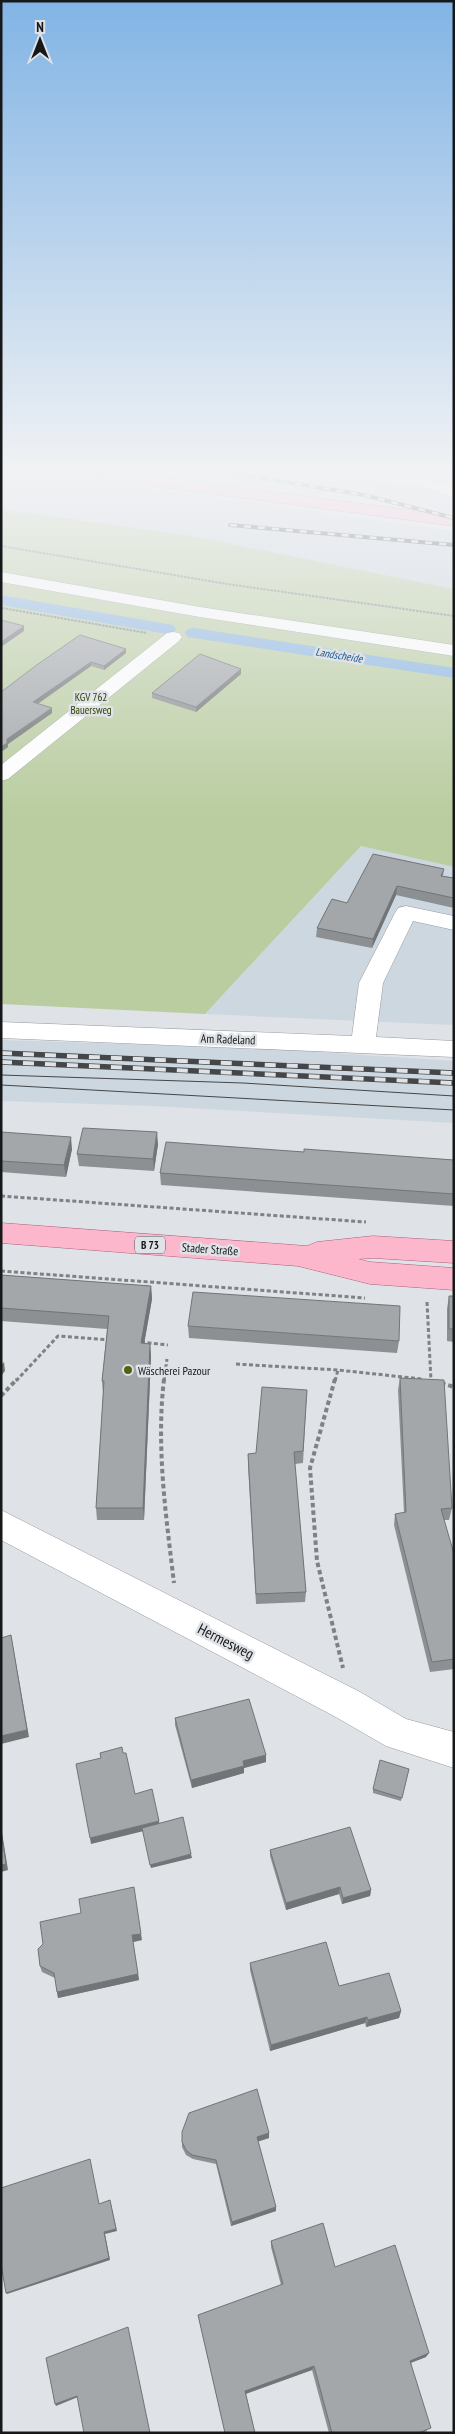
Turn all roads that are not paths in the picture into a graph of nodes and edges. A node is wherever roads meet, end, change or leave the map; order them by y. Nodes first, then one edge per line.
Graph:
1 (50, 586) edge
2 (173, 638) road end
3 (454, 651) edge
4 (1, 774) edge
5 (454, 923) edge
6 (1, 1030) edge
7 (363, 1045) junction
8 (454, 1049) edge
9 (1, 1234) edge
10 (454, 1252) edge
11 (298, 1255) junction
12 (454, 1279) edge
13 (1, 1524) edge
14 (454, 1750) edge

1 - 3 street
2 - 4 street
5 - 7 street
6 - 7 street, Am Radeland
7 - 8 street, Am Radeland
9 - 11 main road, Stader Straße / B 73
10 - 11 main road, Stader Straße / B 73
11 - 12 main road, Stader Straße / B 73
13 - 14 street, Hermesweg

